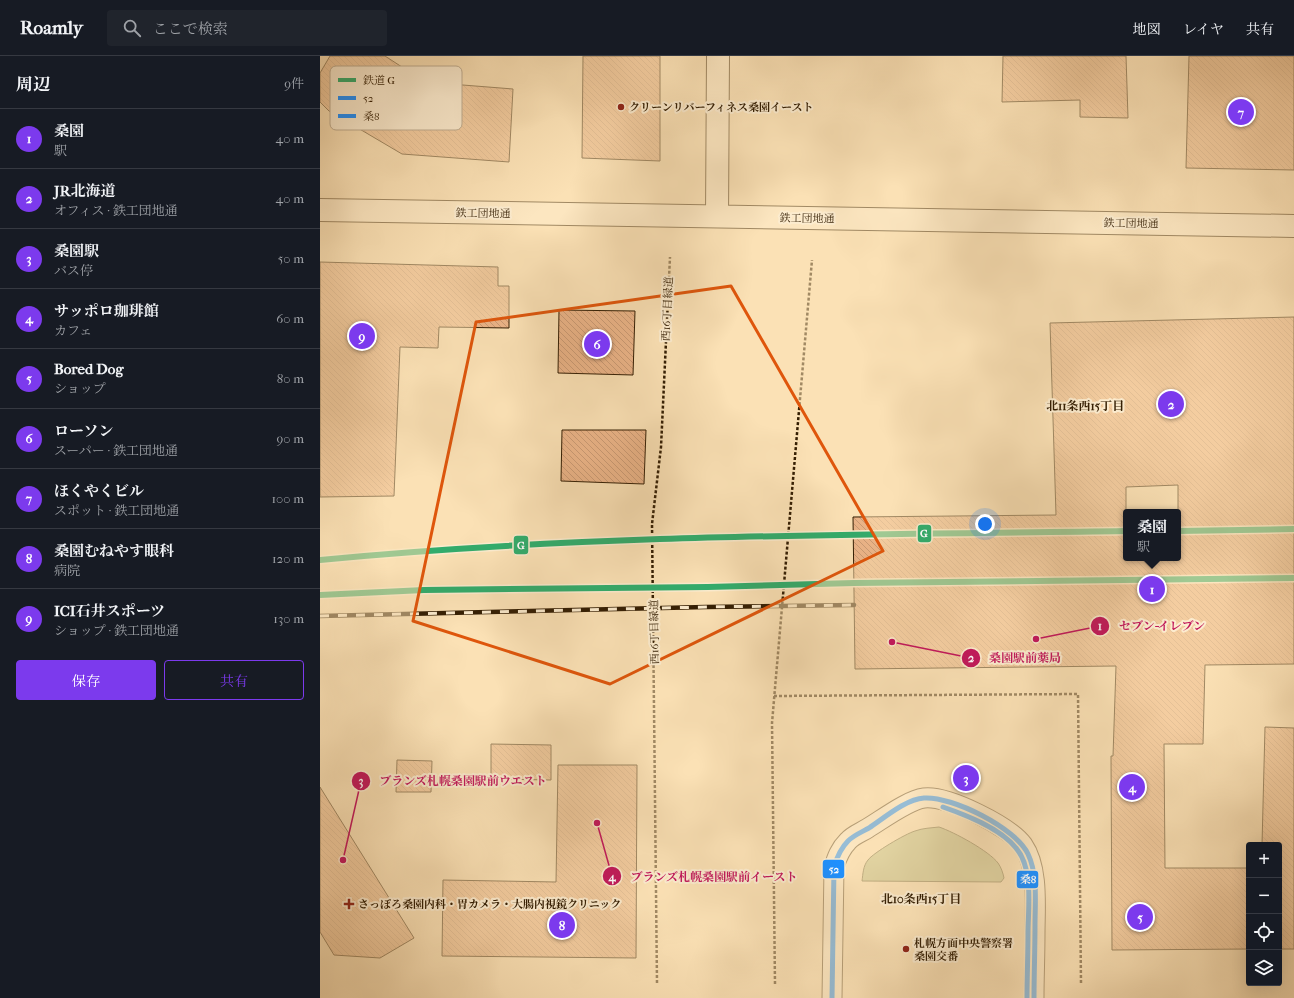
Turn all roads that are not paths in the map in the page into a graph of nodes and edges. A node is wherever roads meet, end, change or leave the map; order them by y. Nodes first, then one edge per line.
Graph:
1 (718, 56) edge
2 (320, 210) edge
3 (717, 216) junction
4 (1294, 226) edge
5 (832, 998) edge
6 (1034, 998) edge

1 - 3 street
2 - 3 street, 鉄工団地通
3 - 4 street, 鉄工団地通
5 - 6 lane

